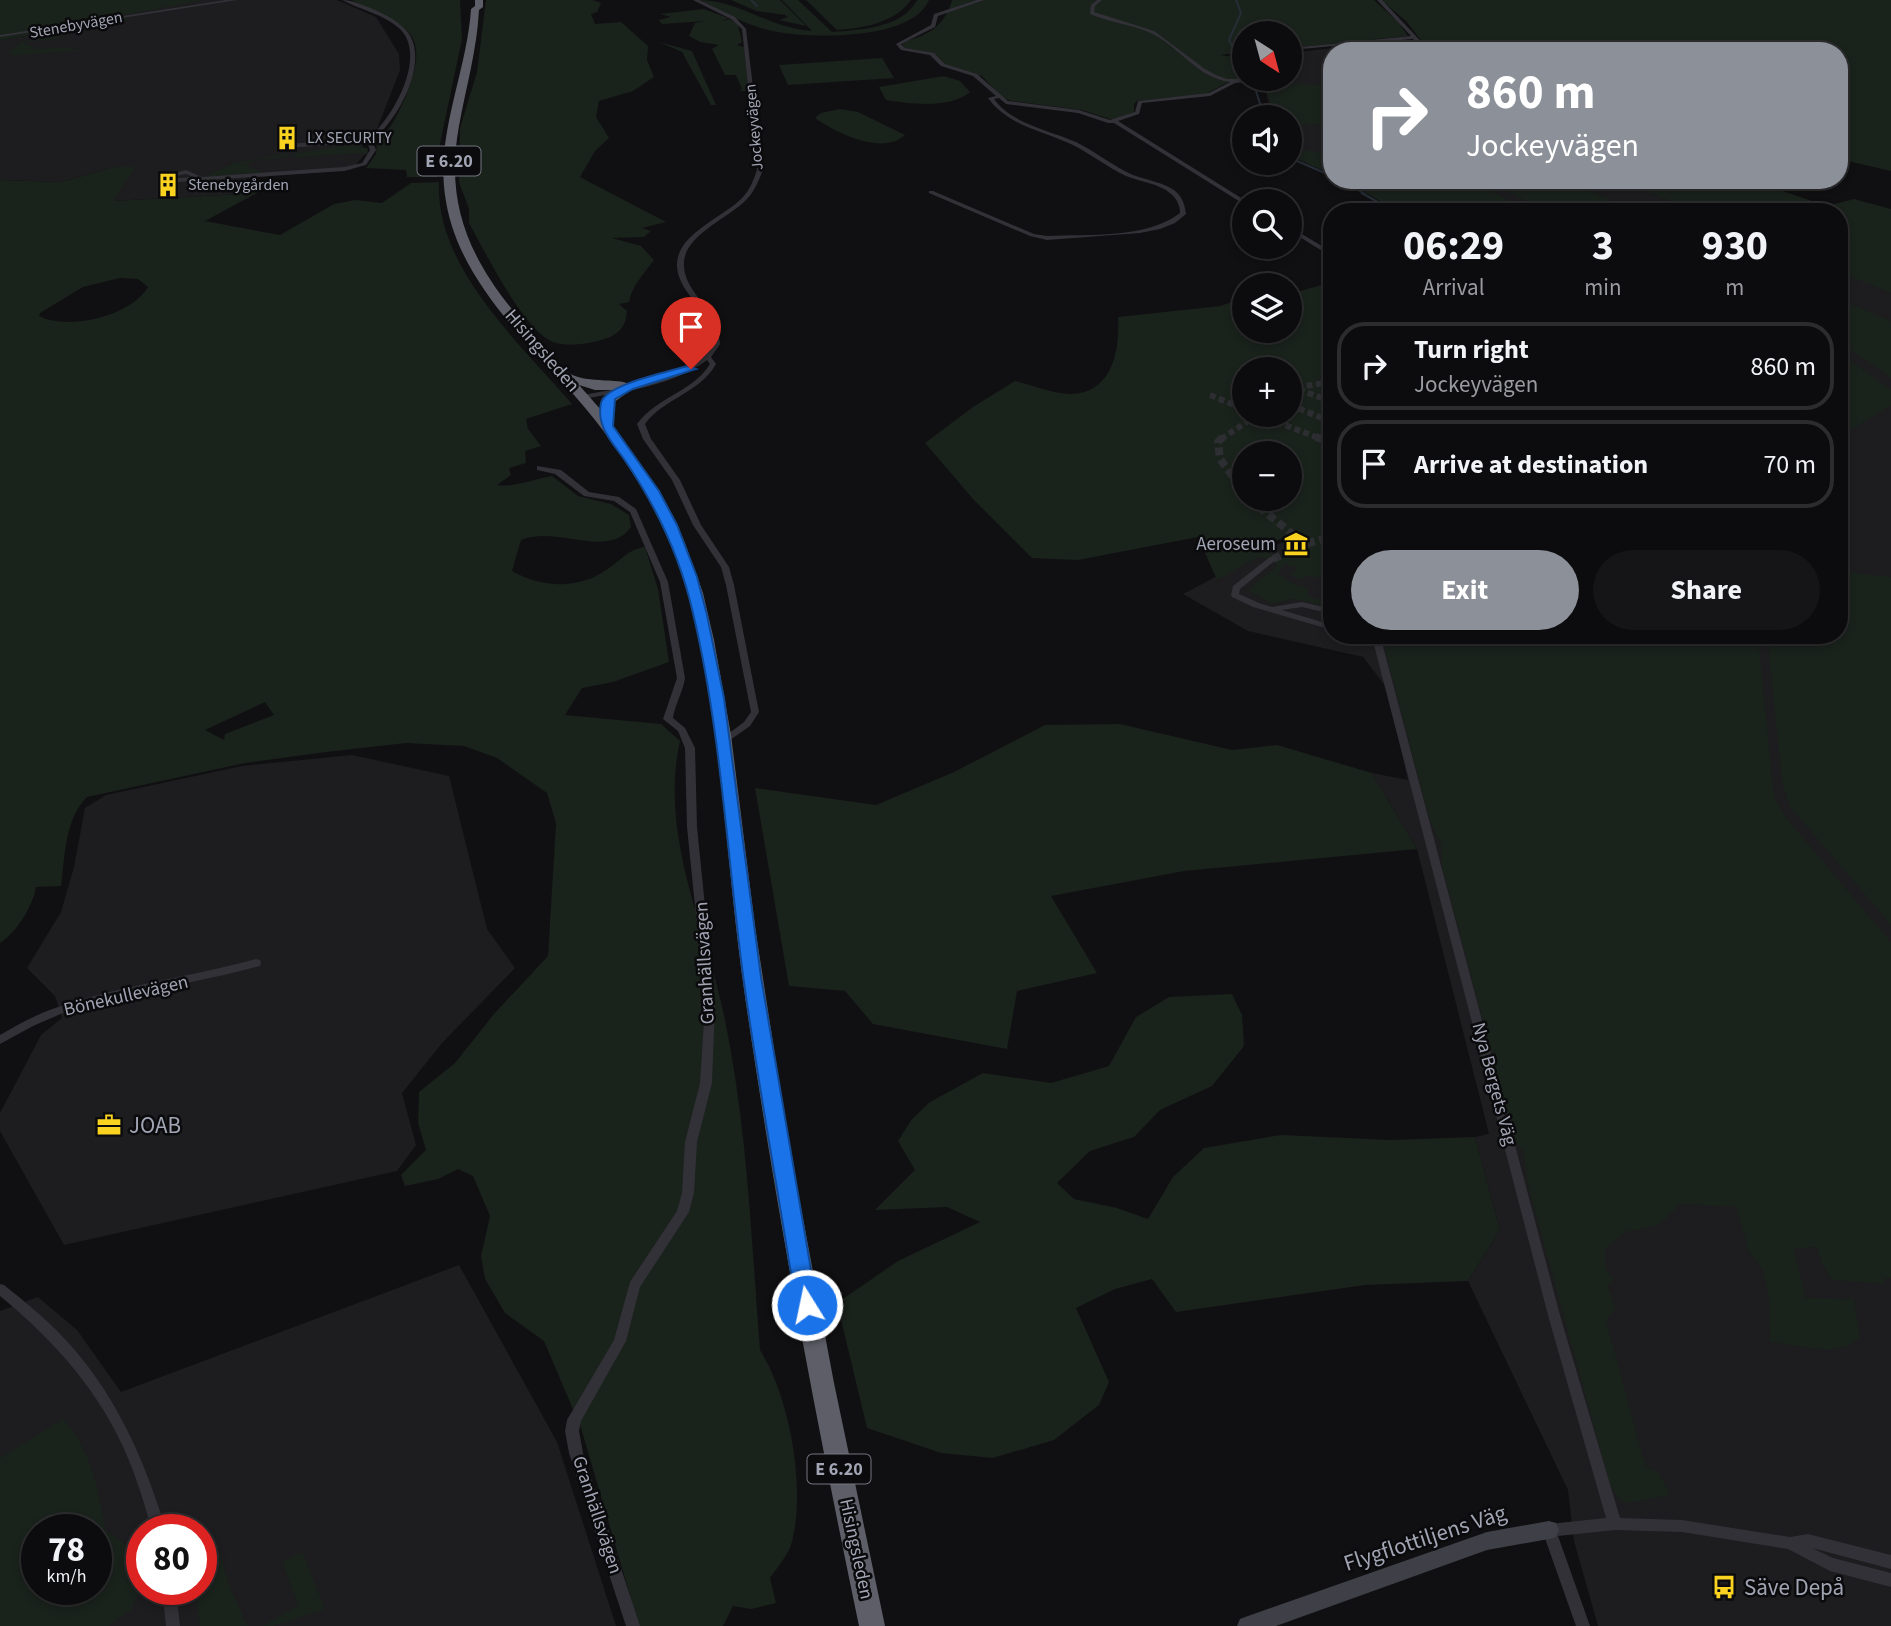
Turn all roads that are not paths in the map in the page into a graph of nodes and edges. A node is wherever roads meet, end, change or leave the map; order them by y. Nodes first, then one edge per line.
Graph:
1 (235, 0) edge
2 (344, 0) edge
3 (695, 0) edge
4 (982, 0) edge
5 (1100, 0) edge
6 (1379, 0) edge
7 (474, 3) edge
8 (0, 36) edge
9 (1415, 37) junction
10 (1363, 42) edge
11 (1420, 42) edge
12 (1323, 46) edge
13 (1302, 48) edge
14 (1232, 83) edge
15 (1232, 83) edge
16 (998, 97) junction
17 (1116, 122) junction
18 (369, 140) junction
19 (288, 146) dead end
20 (202, 179) dead end
21 (932, 192) dead end
22 (1232, 194) edge
23 (1302, 236) edge
24 (1323, 249) edge
25 (708, 358) junction
26 (565, 376) junction
27 (629, 387) junction
28 (584, 397) junction
29 (607, 426) junction
30 (540, 468) dead end
31 (1273, 559) tunnel mouth
32 (1271, 610) junction
33 (1323, 610) edge
34 (1323, 625) edge
35 (1377, 644) edge
36 (722, 743) junction
37 (256, 962) dead end
38 (0, 1040) edge
39 (0, 1289) edge
40 (155, 1514) edge
41 (1615, 1524) junction
42 (1549, 1530) junction
43 (1790, 1544) junction
44 (1891, 1562) edge
45 (1891, 1580) edge
46 (171, 1605) edge
47 (173, 1626) edge
48 (633, 1626) edge
49 (873, 1626) edge
50 (1248, 1626) edge
51 (1583, 1626) edge

1 - 8 street, Stenebyvägen
2 - 18 street
3 - 25 street, Jockeyvägen
4 - 16 street
5 - 14 street
6 - 9 street
7 - 26 highway, Hisingsleden / E 6.20
9 - 10 street
9 - 11 street
12 - 13 street
15 - 17 street
16 - 17 street
16 - 21 street
17 - 22 street
18 - 19 street
18 - 20 street
23 - 24 street
25 - 27 street
25 - 36 street
26 - 27 highway
26 - 28 highway, Hisingsleden / E 6.20
27 - 28 street
27 - 29 highway
28 - 29 highway, Hisingsleden / E 6.20
29 - 36 highway, Hisingsleden / E 6.20
30 - 48 street, Granhällsvägen
31 - 32 street
32 - 33 street
32 - 34 street
35 - 41 street, Nya Bergets Väg
36 - 49 highway, Hisingsleden / E 6.20
37 - 38 street, Bönekullevägen
39 - 40 street
41 - 42 street, Flygflottiljens Väg
41 - 43 street, Flygflottiljens Väg
42 - 50 street, Flygflottiljens Väg
42 - 51 street
43 - 44 street, Flygflottiljens Väg
43 - 45 street, Flygflottiljens Väg
46 - 47 street

